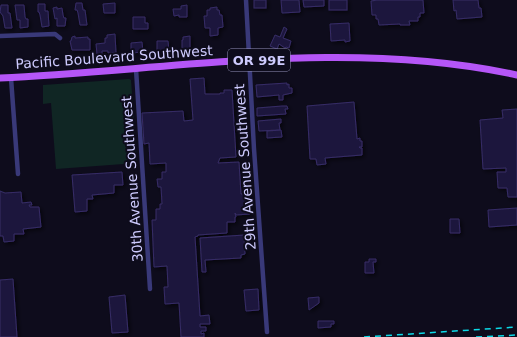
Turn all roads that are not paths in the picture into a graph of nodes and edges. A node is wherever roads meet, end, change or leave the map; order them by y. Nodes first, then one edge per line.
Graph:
1 (246, 0) edge
2 (0, 36) edge
3 (60, 38) dead end
4 (249, 60) junction
5 (136, 69) junction
6 (517, 75) edge
7 (0, 78) edge
8 (10, 78) junction
9 (18, 174) dead end
10 (150, 288) dead end
11 (267, 332) dead end

1 - 4 street, 29th Avenue Southwest
2 - 3 street
4 - 5 main road, Pacific Boulevard Southwest / OR 99E
4 - 6 main road, Pacific Boulevard Southwest / OR 99E
4 - 11 street, 29th Avenue Southwest
5 - 8 main road, Pacific Boulevard Southwest / OR 99E
5 - 10 street, 30th Avenue Southwest
7 - 8 main road, Pacific Boulevard Southwest / OR 99E
8 - 9 street

